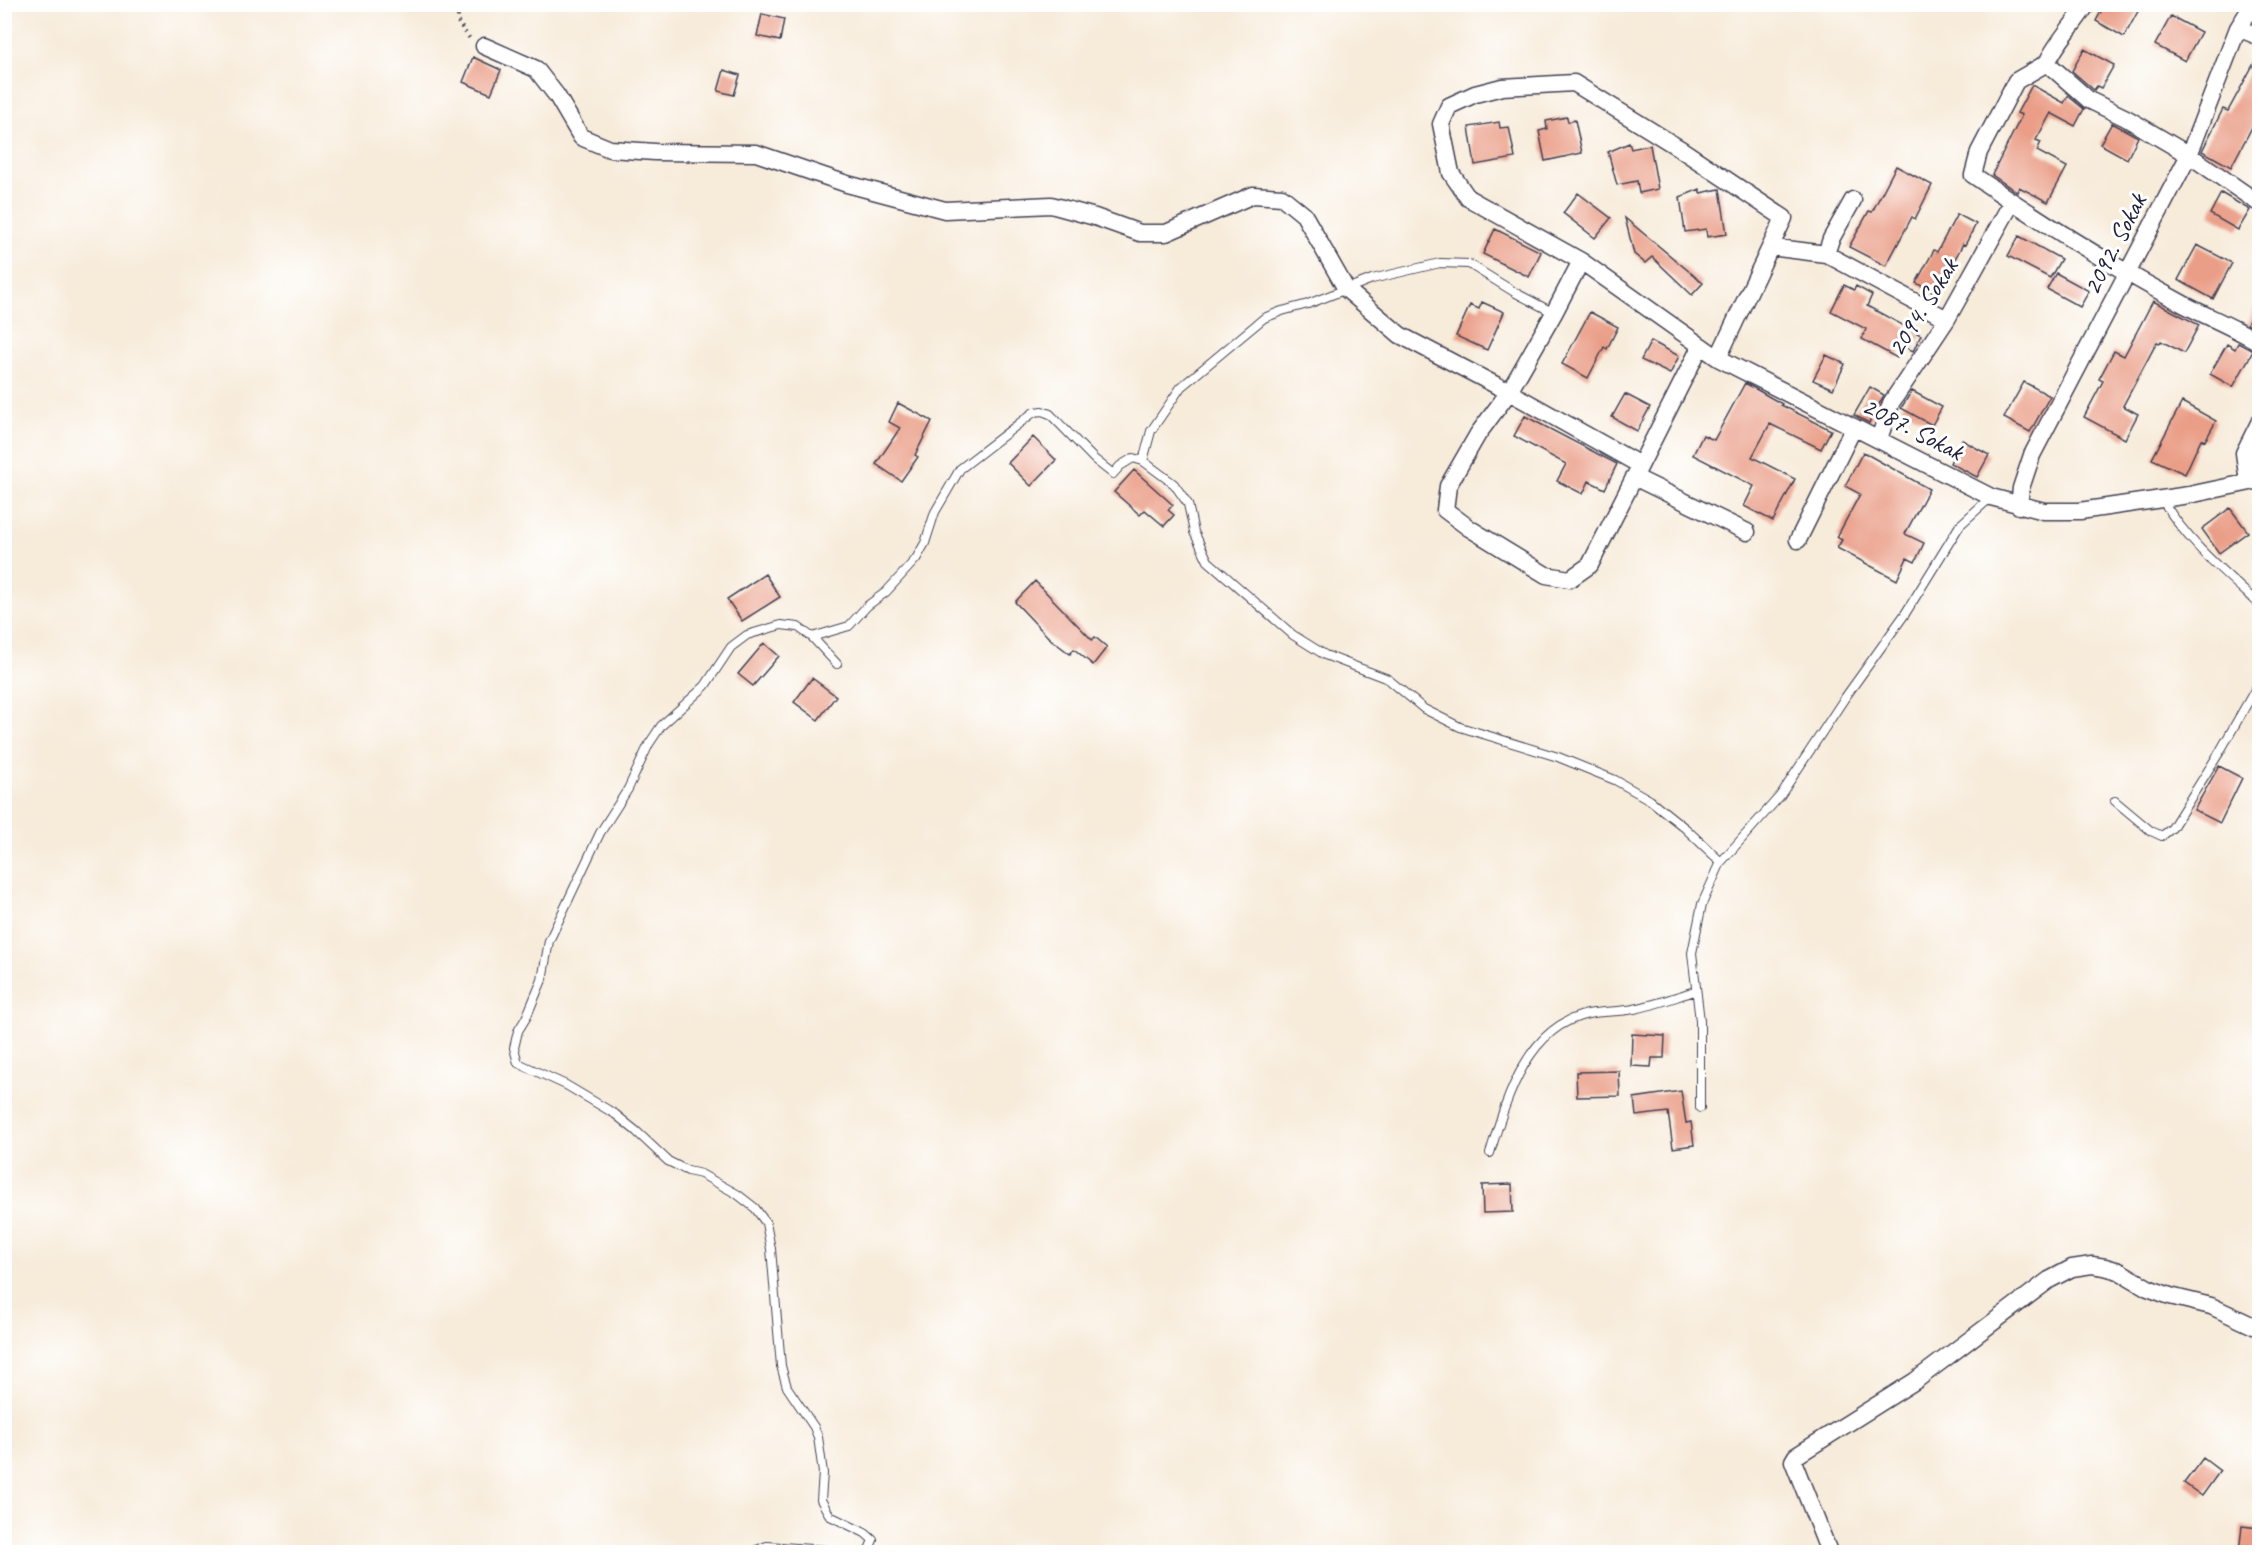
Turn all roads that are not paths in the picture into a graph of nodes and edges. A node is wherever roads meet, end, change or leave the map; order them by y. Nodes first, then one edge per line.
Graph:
1 (2087, 4) edge
2 (2253, 4) edge
3 (2238, 28) junction
4 (2259, 37) edge
5 (484, 46) road end
6 (2047, 63) junction
7 (2189, 155) junction
8 (1853, 200) dead end
9 (2012, 202) junction
10 (2259, 204) edge
11 (1770, 247) junction
12 (1826, 254) junction
13 (1581, 261) junction
14 (2127, 272) junction
15 (1346, 289) junction
16 (1554, 313) junction
17 (1947, 319) junction
18 (2259, 343) edge
19 (1700, 347) junction
20 (1718, 358) junction
21 (1509, 392) junction
22 (2259, 421) edge
23 (1854, 427) junction
24 (1879, 439) junction
25 (1143, 461) junction
26 (1637, 471) junction
27 (2254, 481) edge
28 (1991, 497) junction
29 (2162, 499) junction
30 (2019, 506) junction
31 (1747, 532) dead end
32 (1798, 540) dead end
33 (2259, 605) edge
34 (812, 637) junction
35 (837, 664) dead end
36 (2259, 681) edge
37 (2115, 801) dead end
38 (1720, 862) junction
39 (1695, 992) junction
40 (1700, 1108) dead end
41 (1490, 1153) dead end
42 (2259, 1329) edge
43 (752, 1552) edge
44 (834, 1552) edge
45 (868, 1552) edge
46 (1829, 1552) edge

1 - 6 street
2 - 3 street, 2092. Sokak
3 - 4 street
3 - 7 street, 2092. Sokak
5 - 15 street
6 - 7 street
6 - 9 street
7 - 10 street
7 - 14 street, 2092. Sokak
8 - 12 street
9 - 14 street
9 - 17 street, 2094. Sokak
11 - 12 street
11 - 13 street, 2087. Sokak
11 - 20 street
12 - 17 street
13 - 16 street
13 - 19 street, 2087. Sokak
14 - 18 street
14 - 30 street, 2092. Sokak
15 - 16 lane
15 - 21 street
15 - 25 lane
16 - 21 street
17 - 24 street, 2094. Sokak
19 - 20 street, 2087. Sokak
19 - 26 street
20 - 23 street, 2087. Sokak
21 - 26 street
21 - 26 street
22 - 27 street
23 - 24 street, 2087. Sokak
23 - 32 street
24 - 28 street, 2087. Sokak
25 - 34 lane
25 - 38 lane
26 - 31 street
27 - 29 street, 2087. Sokak
28 - 30 street, 2087. Sokak
28 - 38 lane
29 - 30 street, 2087. Sokak
29 - 33 lane
34 - 35 lane
34 - 45 lane
36 - 37 lane
38 - 39 lane
39 - 40 lane
39 - 41 lane
42 - 46 street
43 - 44 lane

